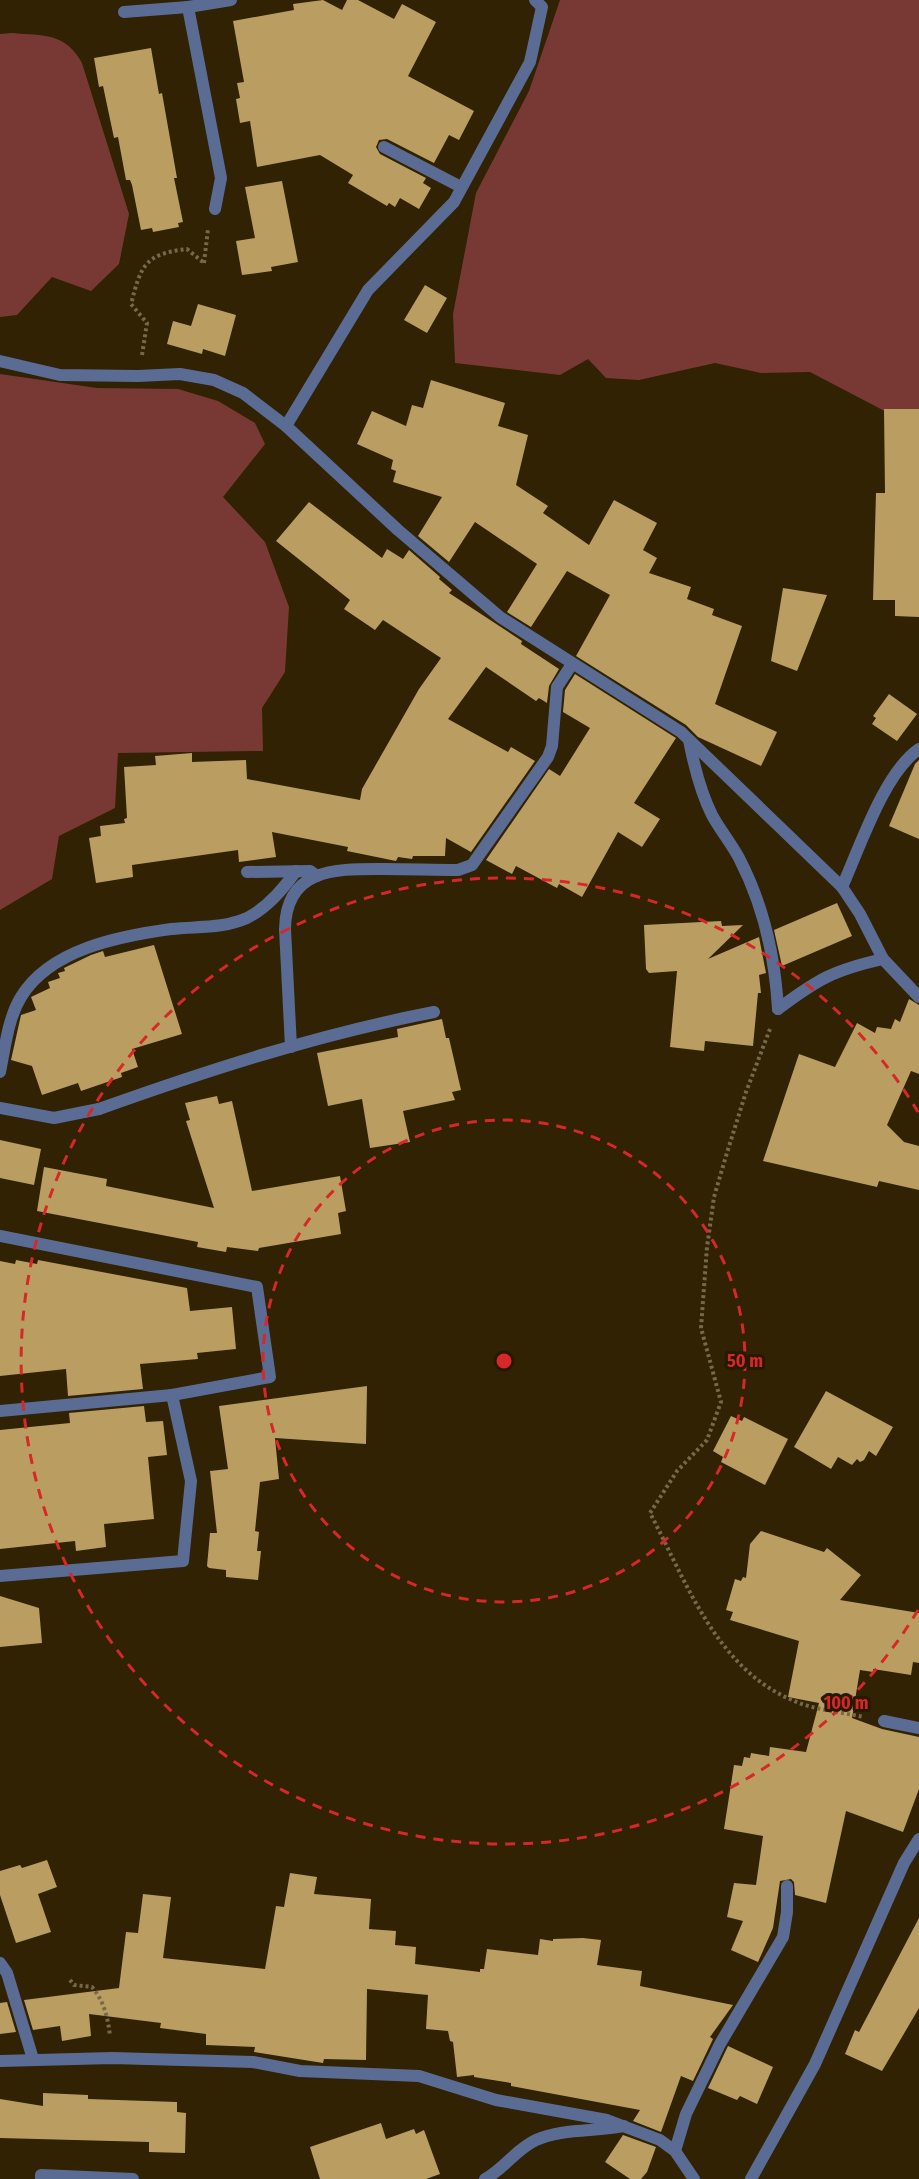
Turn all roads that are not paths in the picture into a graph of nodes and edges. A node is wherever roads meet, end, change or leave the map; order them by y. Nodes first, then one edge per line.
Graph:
1 (231, 0) edge
2 (535, 0) edge
3 (188, 7) junction
4 (124, 12) dead end
5 (384, 147) dead end
6 (461, 187) junction
7 (215, 209) road end
8 (0, 361) edge
9 (285, 426) junction
10 (572, 664) junction
11 (689, 740) junction
12 (919, 749) edge
13 (296, 871) junction
14 (247, 872) dead end
15 (317, 876) junction
16 (842, 887) junction
17 (883, 959) junction
18 (919, 998) edge
19 (434, 1012) dead end
20 (291, 1047) junction
21 (0, 1072) edge
22 (0, 1108) edge
23 (0, 1236) edge
24 (172, 1395) junction
25 (0, 1411) edge
26 (0, 1576) edge
27 (884, 1720) road end
28 (919, 1728) edge
29 (919, 1839) edge
30 (787, 1886) dead end
31 (0, 1964) edge
32 (33, 2059) junction
33 (0, 2061) edge
34 (624, 2127) junction
35 (675, 2151) junction
36 (41, 2179) edge
37 (133, 2179) edge
38 (485, 2179) edge
39 (694, 2179) edge
40 (751, 2179) edge

1 - 3 street
2 - 6 street
3 - 4 street
3 - 7 street
5 - 6 street
6 - 9 street
8 - 9 street
9 - 10 street
10 - 11 street
10 - 15 street
11 - 16 street
11 - 17 street
12 - 16 street
13 - 14 street
13 - 15 street
13 - 21 street
15 - 20 street
16 - 17 street
17 - 18 street
19 - 20 street
20 - 22 street
23 - 24 street
24 - 25 street
24 - 26 street
27 - 28 street
29 - 40 street
30 - 35 street
31 - 32 street
32 - 33 street
32 - 34 street
34 - 35 street
34 - 38 street
35 - 39 street
36 - 37 street

